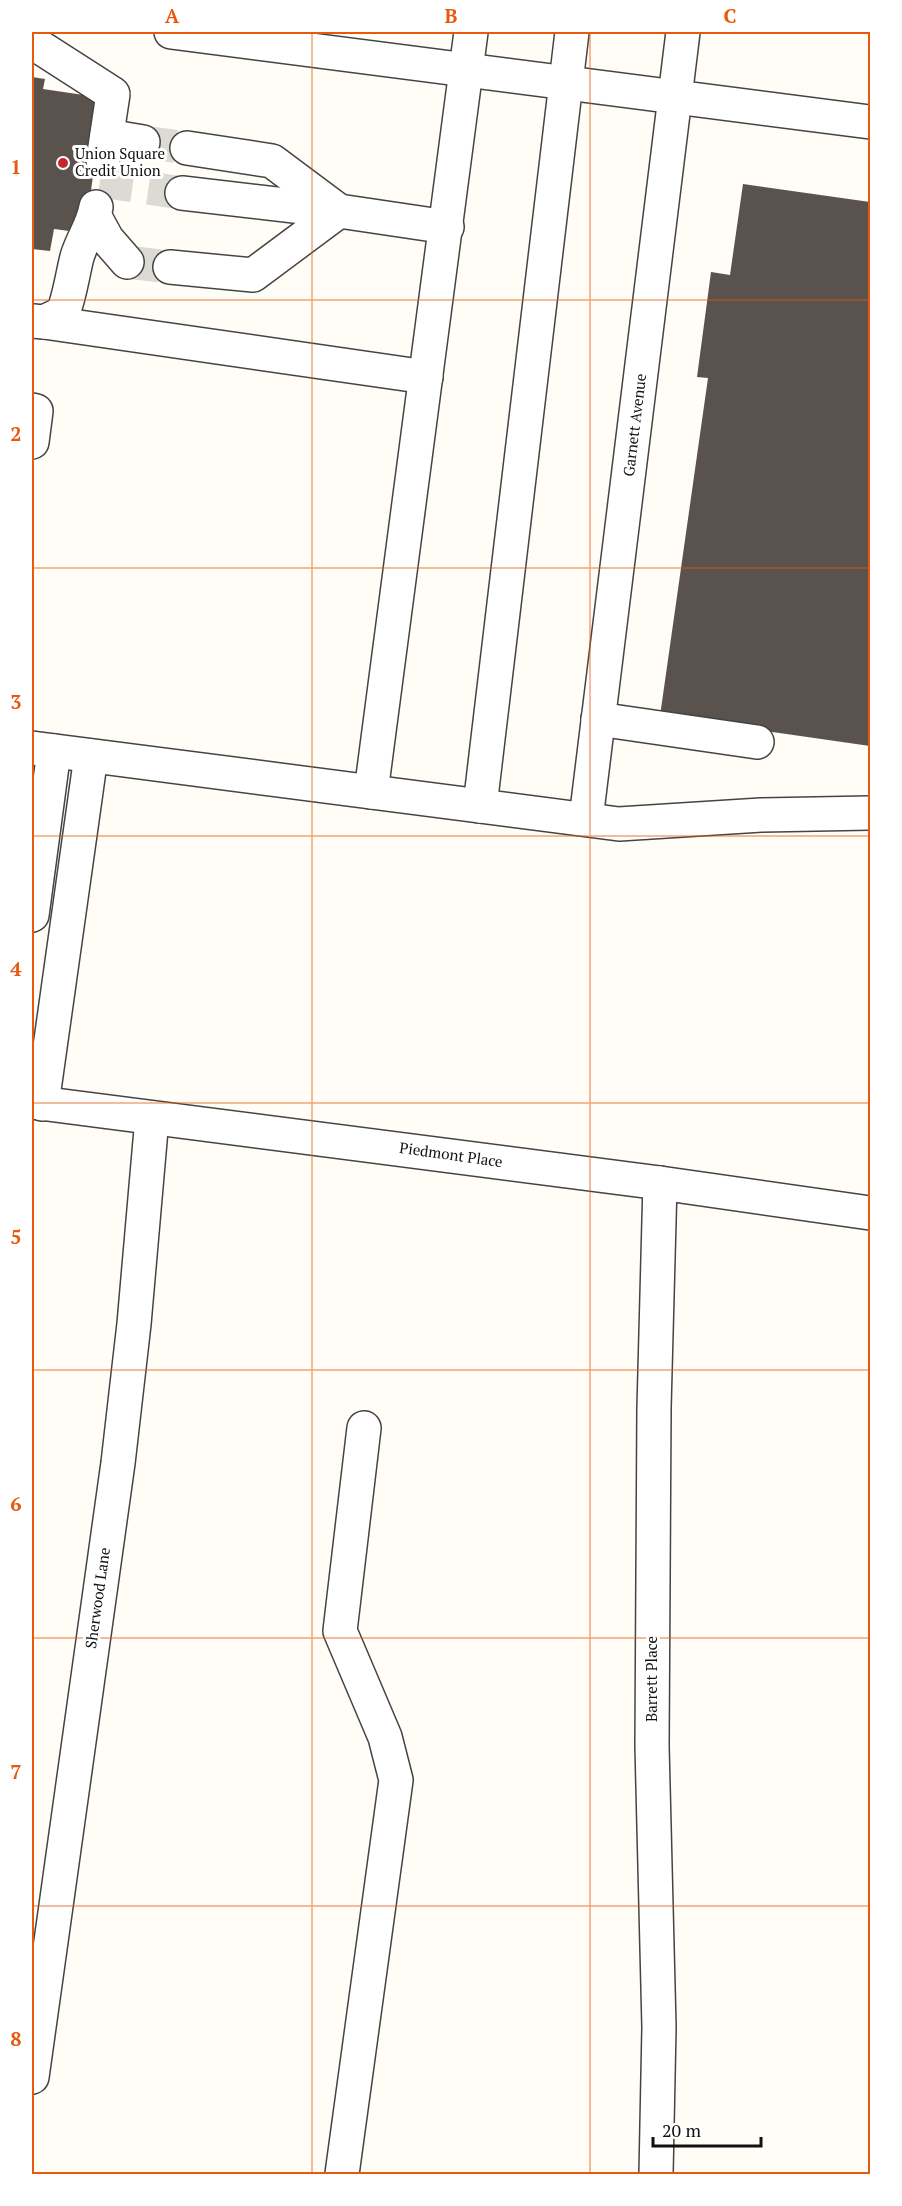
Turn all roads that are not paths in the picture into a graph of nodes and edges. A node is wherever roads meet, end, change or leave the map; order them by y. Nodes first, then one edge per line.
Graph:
1 (171, 32) edge
2 (471, 32) edge
3 (572, 32) edge
4 (684, 32) edge
5 (32, 42) edge
6 (468, 69) junction
7 (566, 82) junction
8 (676, 97) junction
9 (870, 122) edge
10 (143, 142) tunnel mouth
11 (187, 148) tunnel mouth
12 (182, 193) tunnel mouth
13 (339, 211) junction
14 (447, 227) junction
15 (126, 262) tunnel mouth
16 (170, 267) tunnel mouth
17 (38, 321) edge
18 (426, 377) junction
19 (32, 410) edge
20 (32, 442) edge
21 (598, 719) junction
22 (757, 742) dead end
23 (43, 750) edge
24 (91, 756) junction
25 (371, 792) junction
26 (480, 806) junction
27 (870, 813) edge
28 (586, 819) junction
29 (32, 915) edge
30 (37, 1103) edge
31 (152, 1118) junction
32 (660, 1183) junction
33 (870, 1213) edge
34 (364, 1428) dead end
35 (32, 2077) edge
36 (342, 2175) edge
37 (656, 2175) edge

1 - 6 street
2 - 6 street
3 - 7 street
4 - 8 street, Garnett Avenue
5 - 10 street
6 - 7 street
6 - 14 street
7 - 8 street
7 - 26 street
8 - 9 street
8 - 21 street, Garnett Avenue
11 - 13 street
12 - 13 street
13 - 14 street
13 - 16 street
14 - 18 street
15 - 17 street
17 - 18 street
18 - 25 street
19 - 20 street
21 - 22 street
21 - 28 street, Garnett Avenue
23 - 24 street
23 - 29 street
24 - 25 street
24 - 30 street
25 - 26 street
26 - 28 street
27 - 28 street
30 - 31 street, Piedmont Place
31 - 32 street, Piedmont Place
31 - 35 street, Sherwood Lane
32 - 33 street, Piedmont Place
32 - 37 street, Barrett Place
34 - 36 street

